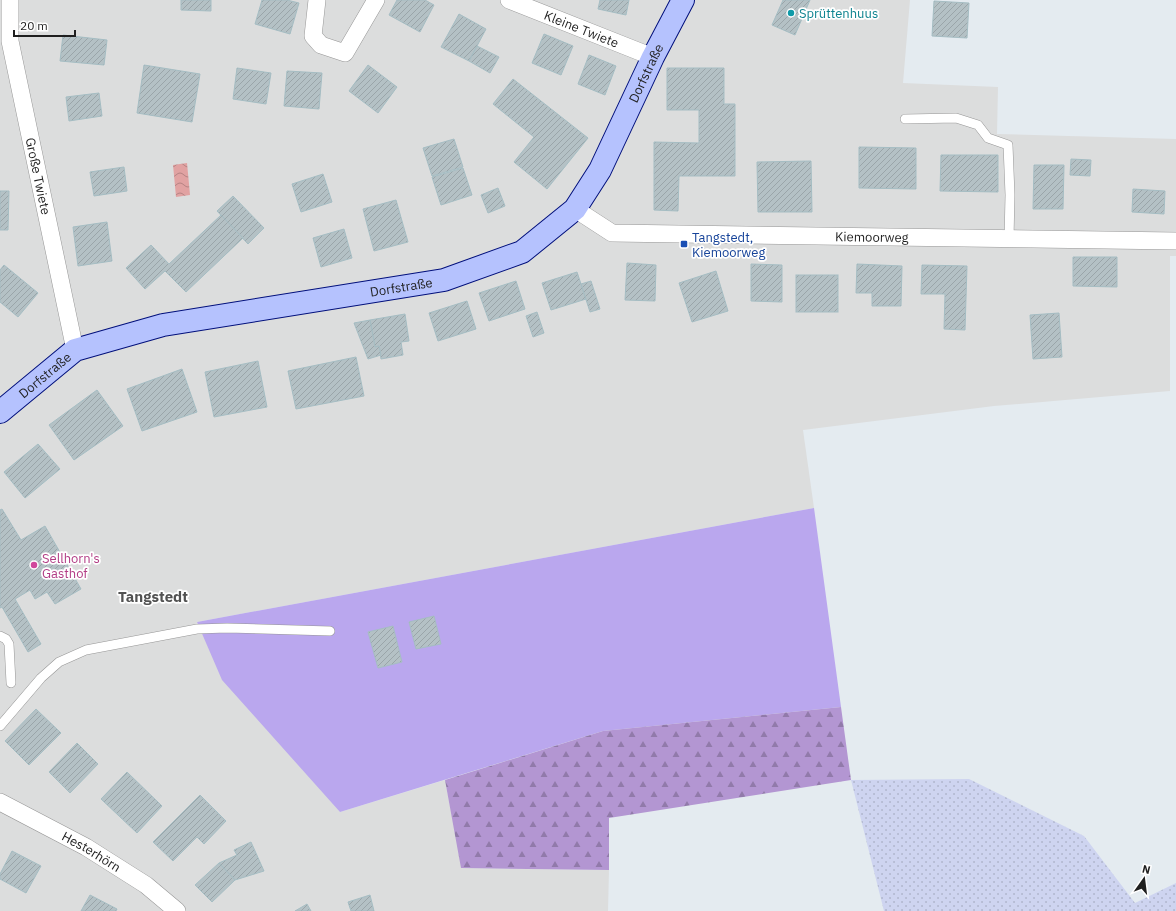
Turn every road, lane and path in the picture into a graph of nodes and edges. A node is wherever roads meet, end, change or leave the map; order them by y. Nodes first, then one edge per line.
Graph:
1 (10, 0) edge
2 (317, 0) edge
3 (376, 0) edge
4 (509, 0) edge
5 (683, 0) edge
6 (653, 57) junction
7 (905, 119) dead end
8 (575, 209) junction
9 (1009, 239) junction
10 (1176, 241) edge
11 (75, 350) junction
12 (0, 412) edge
13 (330, 630) dead end
14 (0, 636) edge
15 (11, 683) dead end
16 (0, 726) edge
17 (0, 802) edge
18 (177, 911) edge

1 - 11 street, Große Twiete
2 - 3 street
4 - 6 street, Kleine Twiete
5 - 6 main road, Dorfstraße
6 - 8 main road, Dorfstraße
7 - 9 lane
8 - 9 street, Kiemoorweg
8 - 11 main road, Dorfstraße
9 - 10 street, Kiemoorweg
11 - 12 main road, Dorfstraße
13 - 16 lane
14 - 15 lane
17 - 18 street, Hesterhörn

